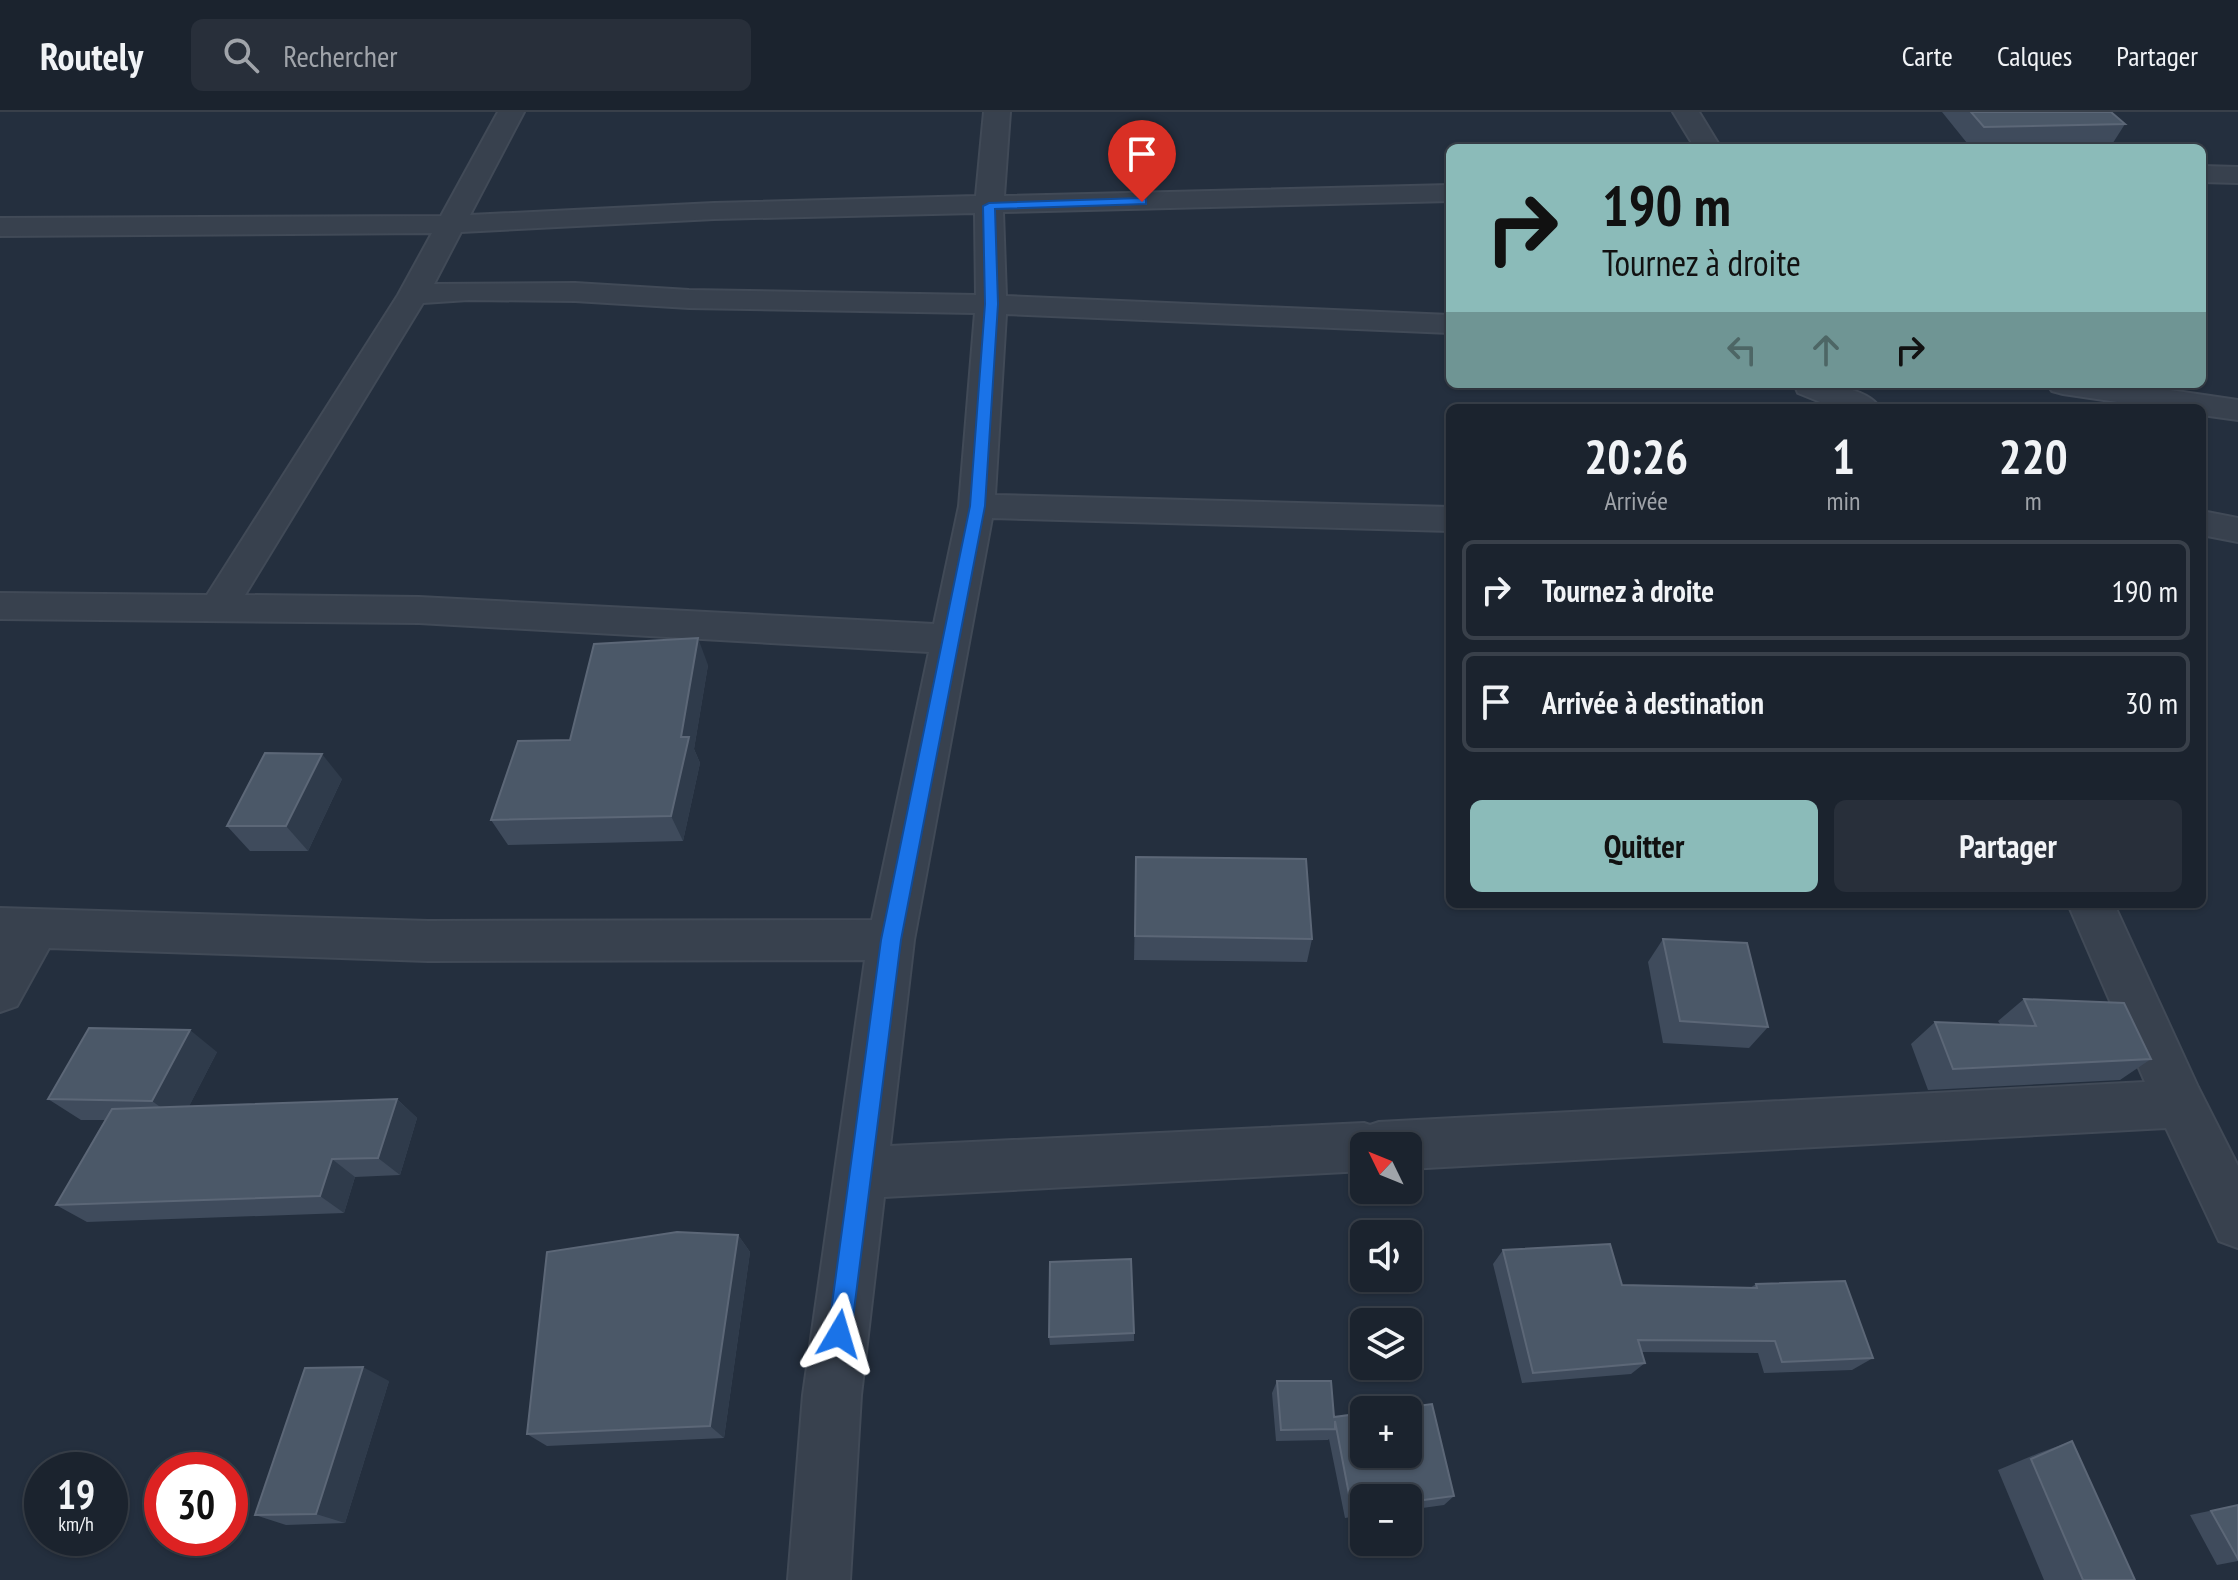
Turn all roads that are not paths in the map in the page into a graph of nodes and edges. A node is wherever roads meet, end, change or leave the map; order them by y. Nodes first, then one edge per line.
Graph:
1 (511, 112) edge
2 (997, 112) edge
3 (1686, 112) edge
4 (1706, 144) edge
5 (2206, 174) edge
6 (2238, 175) edge
7 (1446, 193) edge
8 (989, 206) junction
9 (453, 224) junction
10 (0, 227) edge
11 (413, 295) junction
12 (991, 304) junction
13 (1446, 324) edge
14 (2090, 388) edge
15 (1813, 393) edge
16 (1850, 404) edge
17 (2198, 404) edge
18 (2206, 405) edge
19 (2238, 410) edge
20 (977, 506) junction
21 (1446, 519) edge
22 (2206, 524) edge
23 (2238, 530) edge
24 (0, 606) edge
25 (217, 609) junction
26 (950, 639) junction
27 (2093, 908) edge
28 (18, 928) edge
29 (891, 940) junction
30 (0, 991) edge
31 (2180, 1104) junction
32 (1422, 1144) edge
33 (1350, 1148) edge
34 (859, 1173) junction
35 (2238, 1222) edge
36 (819, 1580) edge

1 - 9 street
2 - 8 street
3 - 4 street
5 - 6 street
7 - 8 street
8 - 9 street
8 - 12 street
9 - 10 street
9 - 11 street
11 - 12 street
11 - 25 street
12 - 13 street
12 - 20 street
14 - 17 street
15 - 16 street
18 - 19 street
20 - 21 street
20 - 26 street
22 - 23 street
24 - 25 street
25 - 26 street
26 - 29 street
27 - 31 street
28 - 29 street
28 - 30 street
29 - 34 street
31 - 32 street
31 - 35 street
33 - 34 street
34 - 36 street

